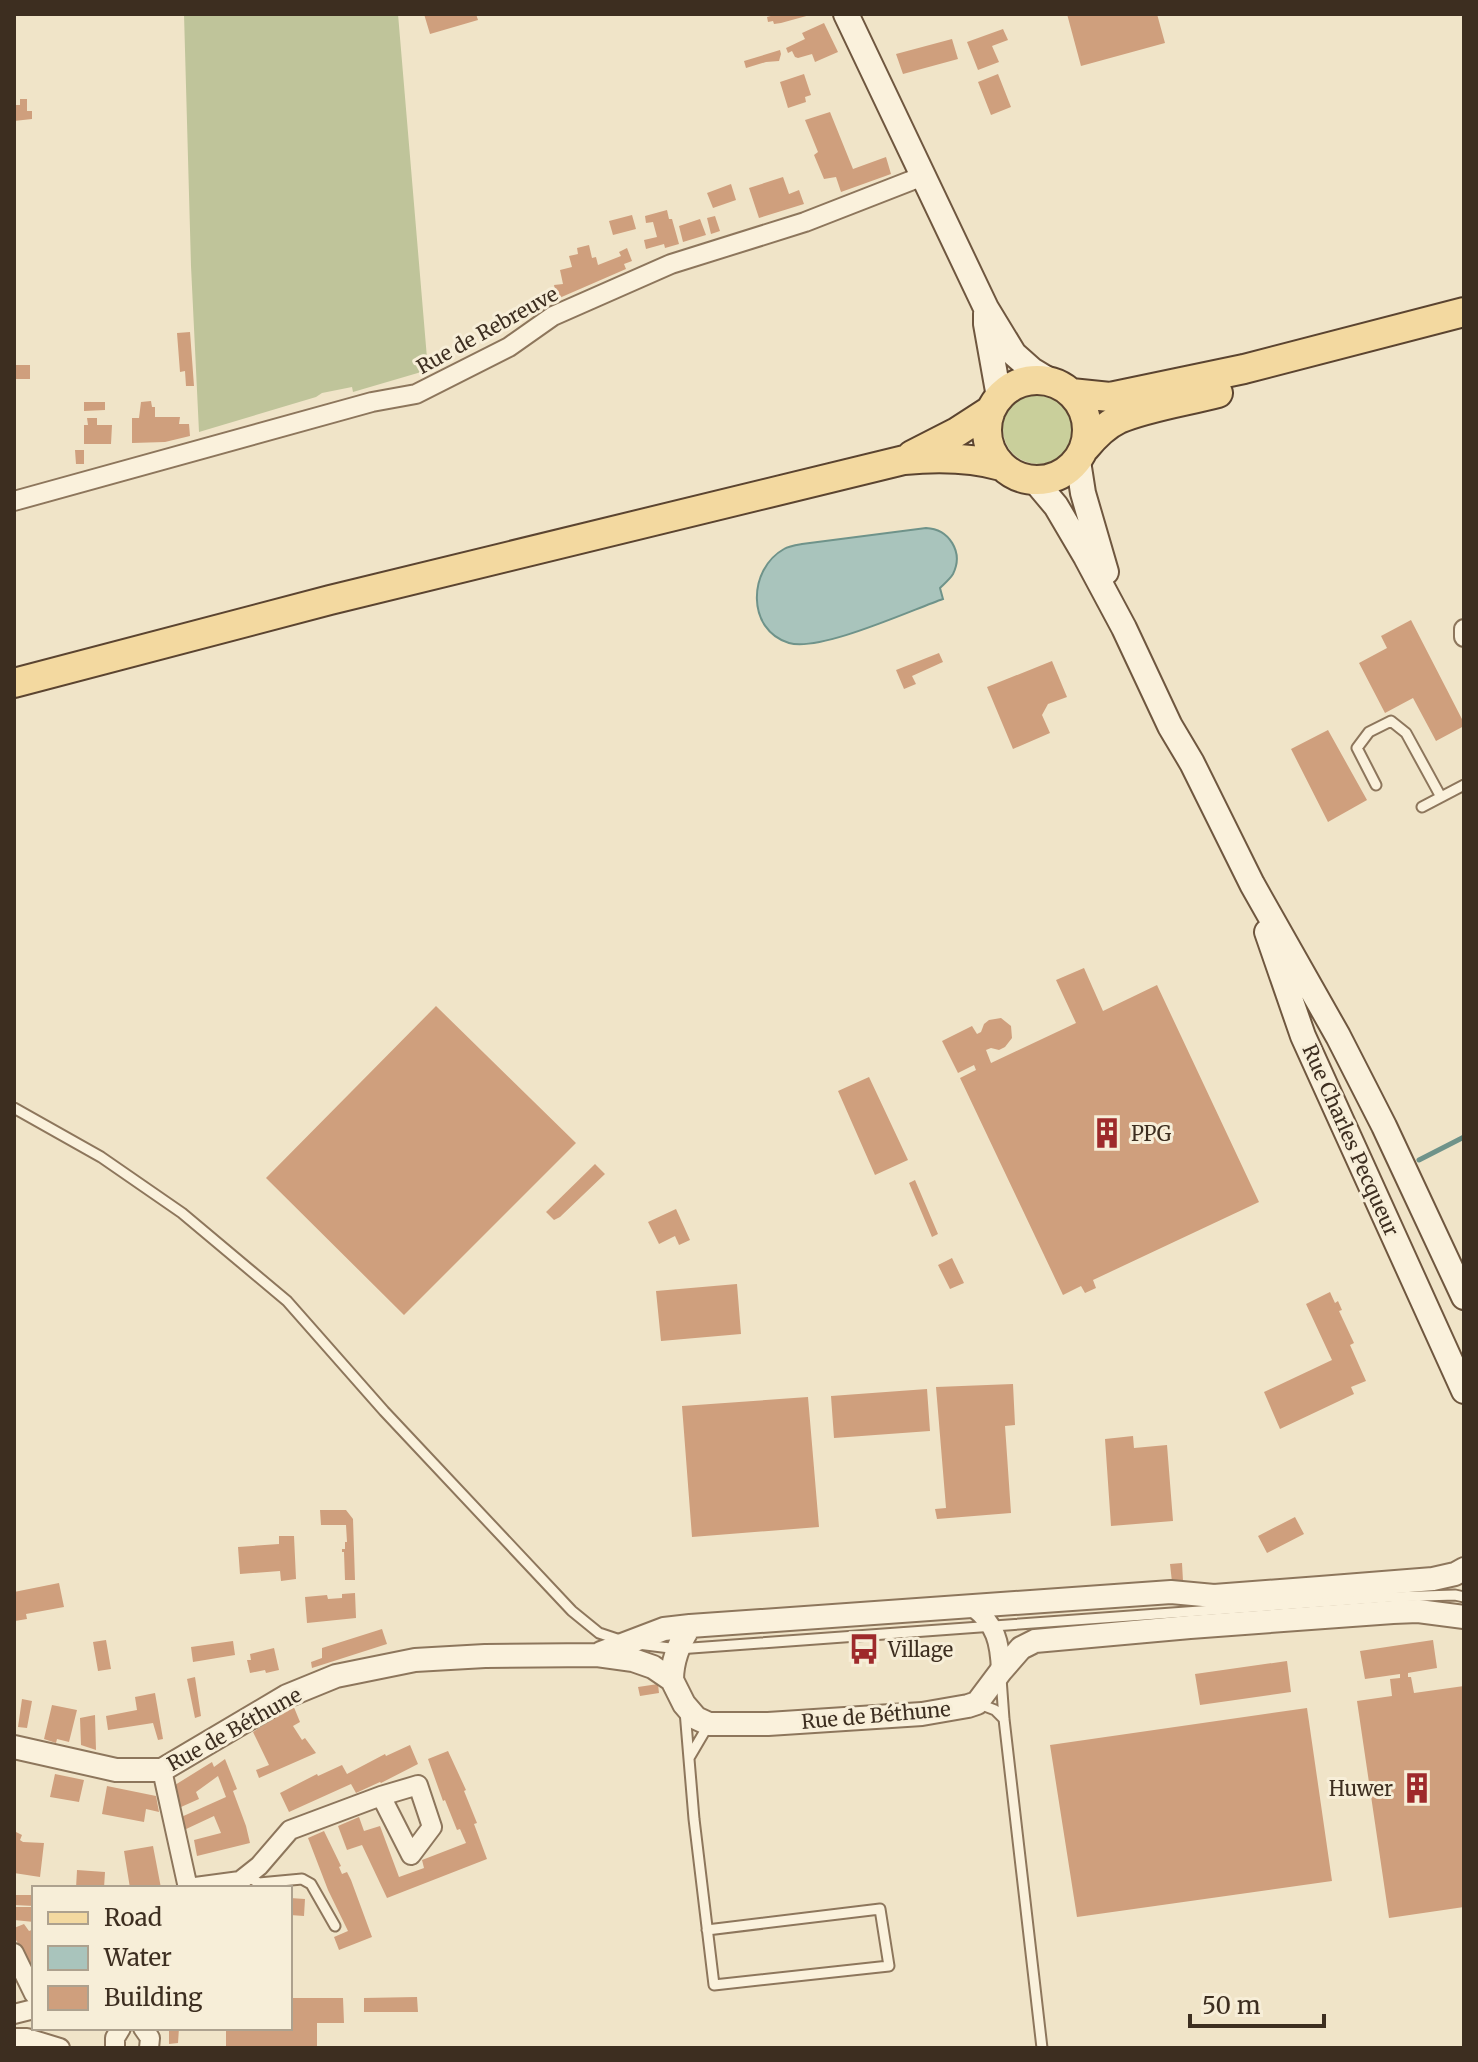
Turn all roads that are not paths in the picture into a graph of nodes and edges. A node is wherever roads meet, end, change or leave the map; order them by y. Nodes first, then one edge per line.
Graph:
1 (846, 14) edge
2 (923, 176) junction
3 (986, 308) junction
4 (1464, 312) edge
5 (1464, 330) edge
6 (1062, 387) junction
7 (995, 403) junction
8 (1081, 454) junction
9 (904, 460) junction
10 (1001, 466) junction
11 (1035, 481) junction
12 (14, 501) edge
13 (1124, 628) junction
14 (1464, 629) edge
15 (1464, 637) edge
16 (14, 683) edge
17 (1376, 785) dead end
18 (1464, 785) edge
19 (1441, 797) junction
20 (1422, 807) dead end
21 (1252, 884) junction
22 (14, 1108) edge
23 (1464, 1297) edge
24 (1464, 1391) edge
25 (1464, 1569) edge
26 (1461, 1594) edge
27 (973, 1607) junction
28 (1464, 1617) edge
29 (690, 1626) junction
30 (993, 1627) junction
31 (629, 1643) junction
32 (678, 1649) junction
33 (597, 1655) junction
34 (1001, 1671) junction
35 (672, 1680) junction
36 (977, 1703) junction
37 (684, 1704) junction
38 (1004, 1719) junction
39 (709, 1724) junction
40 (14, 1747) edge
41 (689, 1758) junction
42 (162, 1770) junction
43 (381, 1796) dead end
44 (246, 1876) junction
45 (188, 1886) edge
46 (203, 1886) edge
47 (335, 1926) dead end
48 (707, 1930) junction
49 (14, 1953) edge
50 (32, 1990) edge
51 (14, 2038) edge
52 (60, 2048) edge
53 (1042, 2048) edge

1 - 2 main road
2 - 3 main road
2 - 12 street, Rue de Rebreuve
3 - 6 main road
3 - 7 main road
4 - 6 main road
5 - 8 main road
6 - 7 main road
6 - 8 main road
7 - 9 main road
7 - 10 main road
8 - 11 main road
8 - 13 main road, Rue Charles Pecqueur
9 - 10 main road
9 - 16 main road
10 - 11 main road
11 - 13 main road, Rue Charles Pecqueur
13 - 21 main road, Rue Charles Pecqueur
14 - 15 street
17 - 19 lane
18 - 19 lane
19 - 20 lane
21 - 23 main road, Rue Charles Pecqueur
21 - 24 main road, Rue Charles Pecqueur
22 - 31 lane
25 - 27 street, Rue de Béthune
26 - 30 lane
27 - 29 street, Rue de Béthune
27 - 30 street
28 - 34 street, Rue de Béthune
29 - 31 street, Rue de Béthune
29 - 32 street
30 - 32 lane
30 - 34 street
31 - 32 lane
31 - 33 street, Rue de Béthune
32 - 35 street
33 - 35 street, Rue de Béthune
33 - 42 street, Rue de Béthune
34 - 36 street, Rue de Béthune
34 - 38 lane
35 - 37 street
36 - 38 lane
36 - 39 street, Rue de Béthune
37 - 39 street
37 - 41 lane
38 - 53 lane
39 - 41 lane
40 - 42 street, Rue de Béthune
41 - 48 lane
42 - 45 street
43 - 44 street
44 - 46 street
44 - 47 lane
48 - 48 lane
49 - 50 street
51 - 52 street

